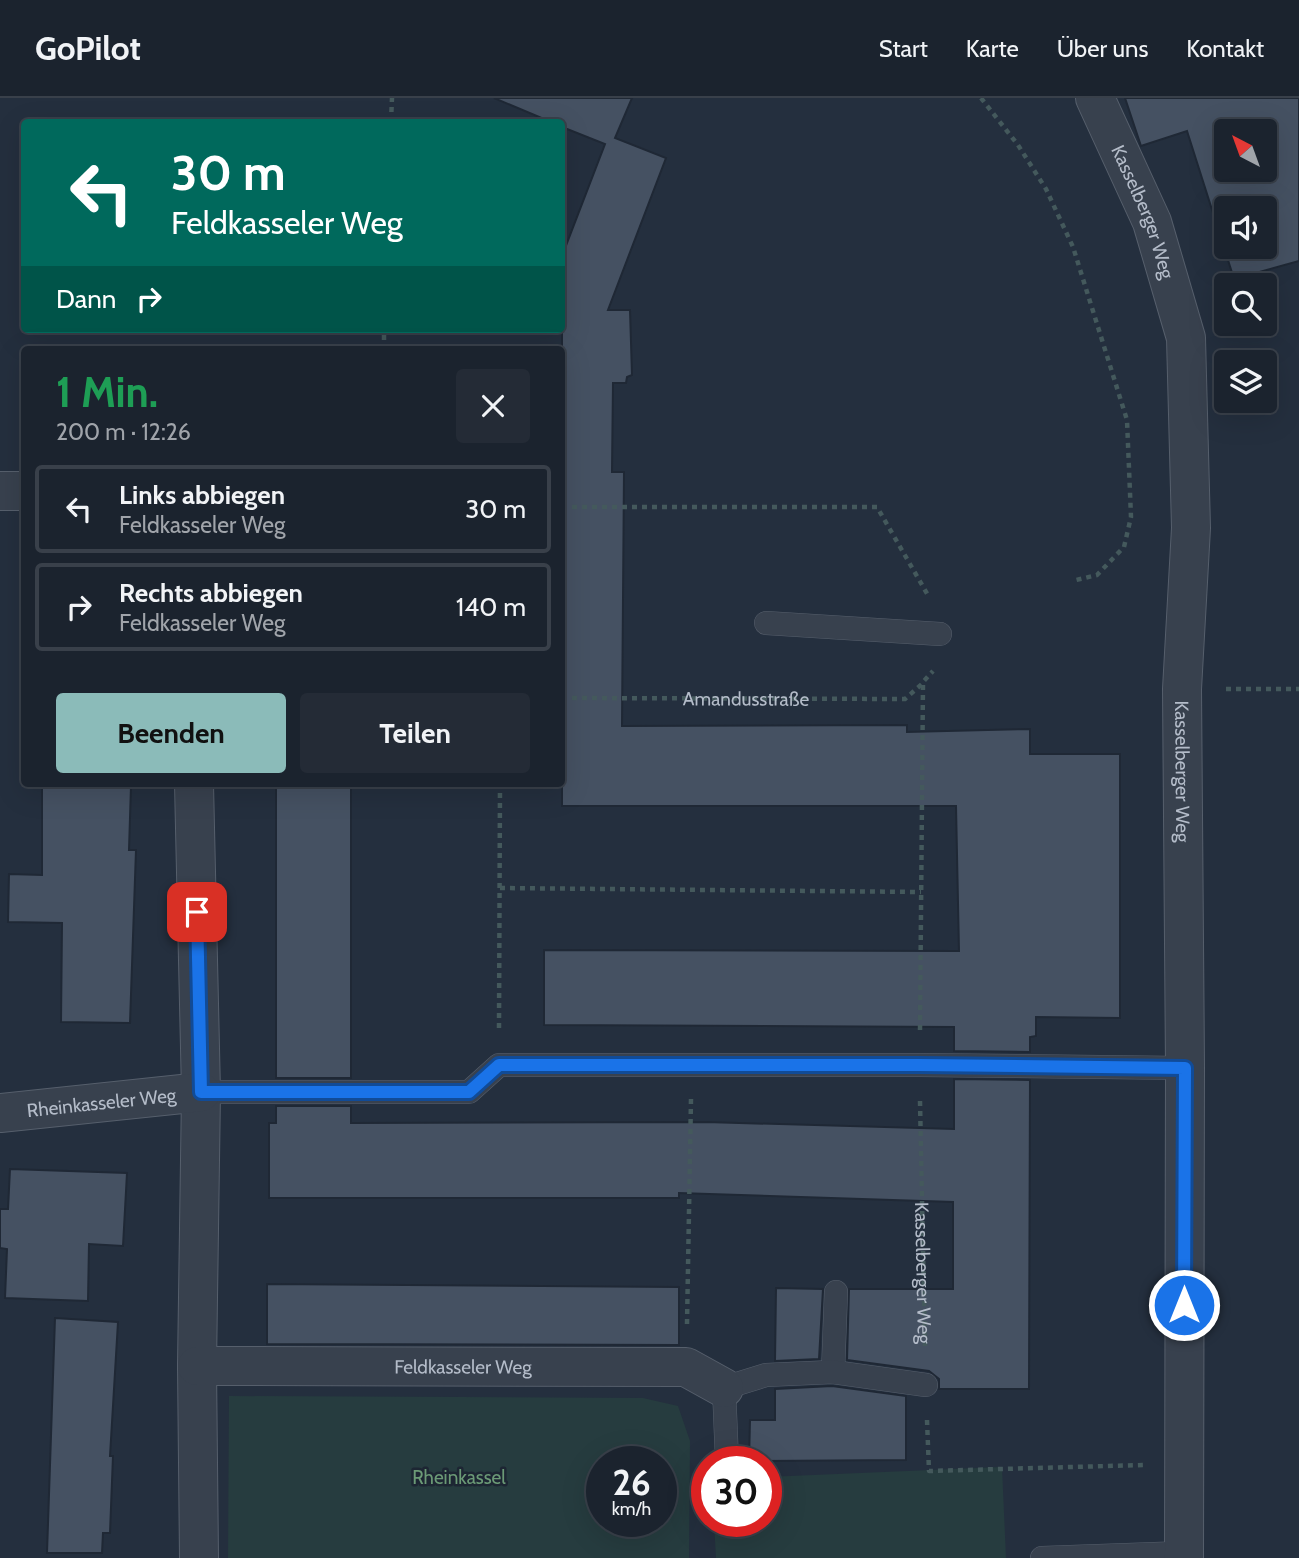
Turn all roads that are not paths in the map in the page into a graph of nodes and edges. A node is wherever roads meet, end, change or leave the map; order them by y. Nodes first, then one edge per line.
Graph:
1 (1095, 98) edge
2 (0, 491) edge
3 (21, 491) edge
4 (766, 623) dead end
5 (940, 634) dead end
6 (194, 787) edge
7 (1185, 1068) junction
8 (201, 1092) junction
9 (0, 1113) edge
10 (836, 1292) dead end
11 (197, 1366) junction
12 (833, 1372) junction
13 (926, 1385) road end
14 (724, 1388) junction
15 (726, 1446) edge
16 (1184, 1555) edge
17 (199, 1558) edge
18 (1042, 1558) edge

1 - 7 street, Kasselberger Weg
2 - 3 street
4 - 5 lane
6 - 8 street
7 - 8 lane
7 - 16 street, Kasselberger Weg
8 - 9 street, Rheinkasseler Weg
8 - 11 street
10 - 12 lane
11 - 14 street, Feldkasseler Weg
11 - 17 street
12 - 13 lane
12 - 14 lane
14 - 15 lane
16 - 18 lane

